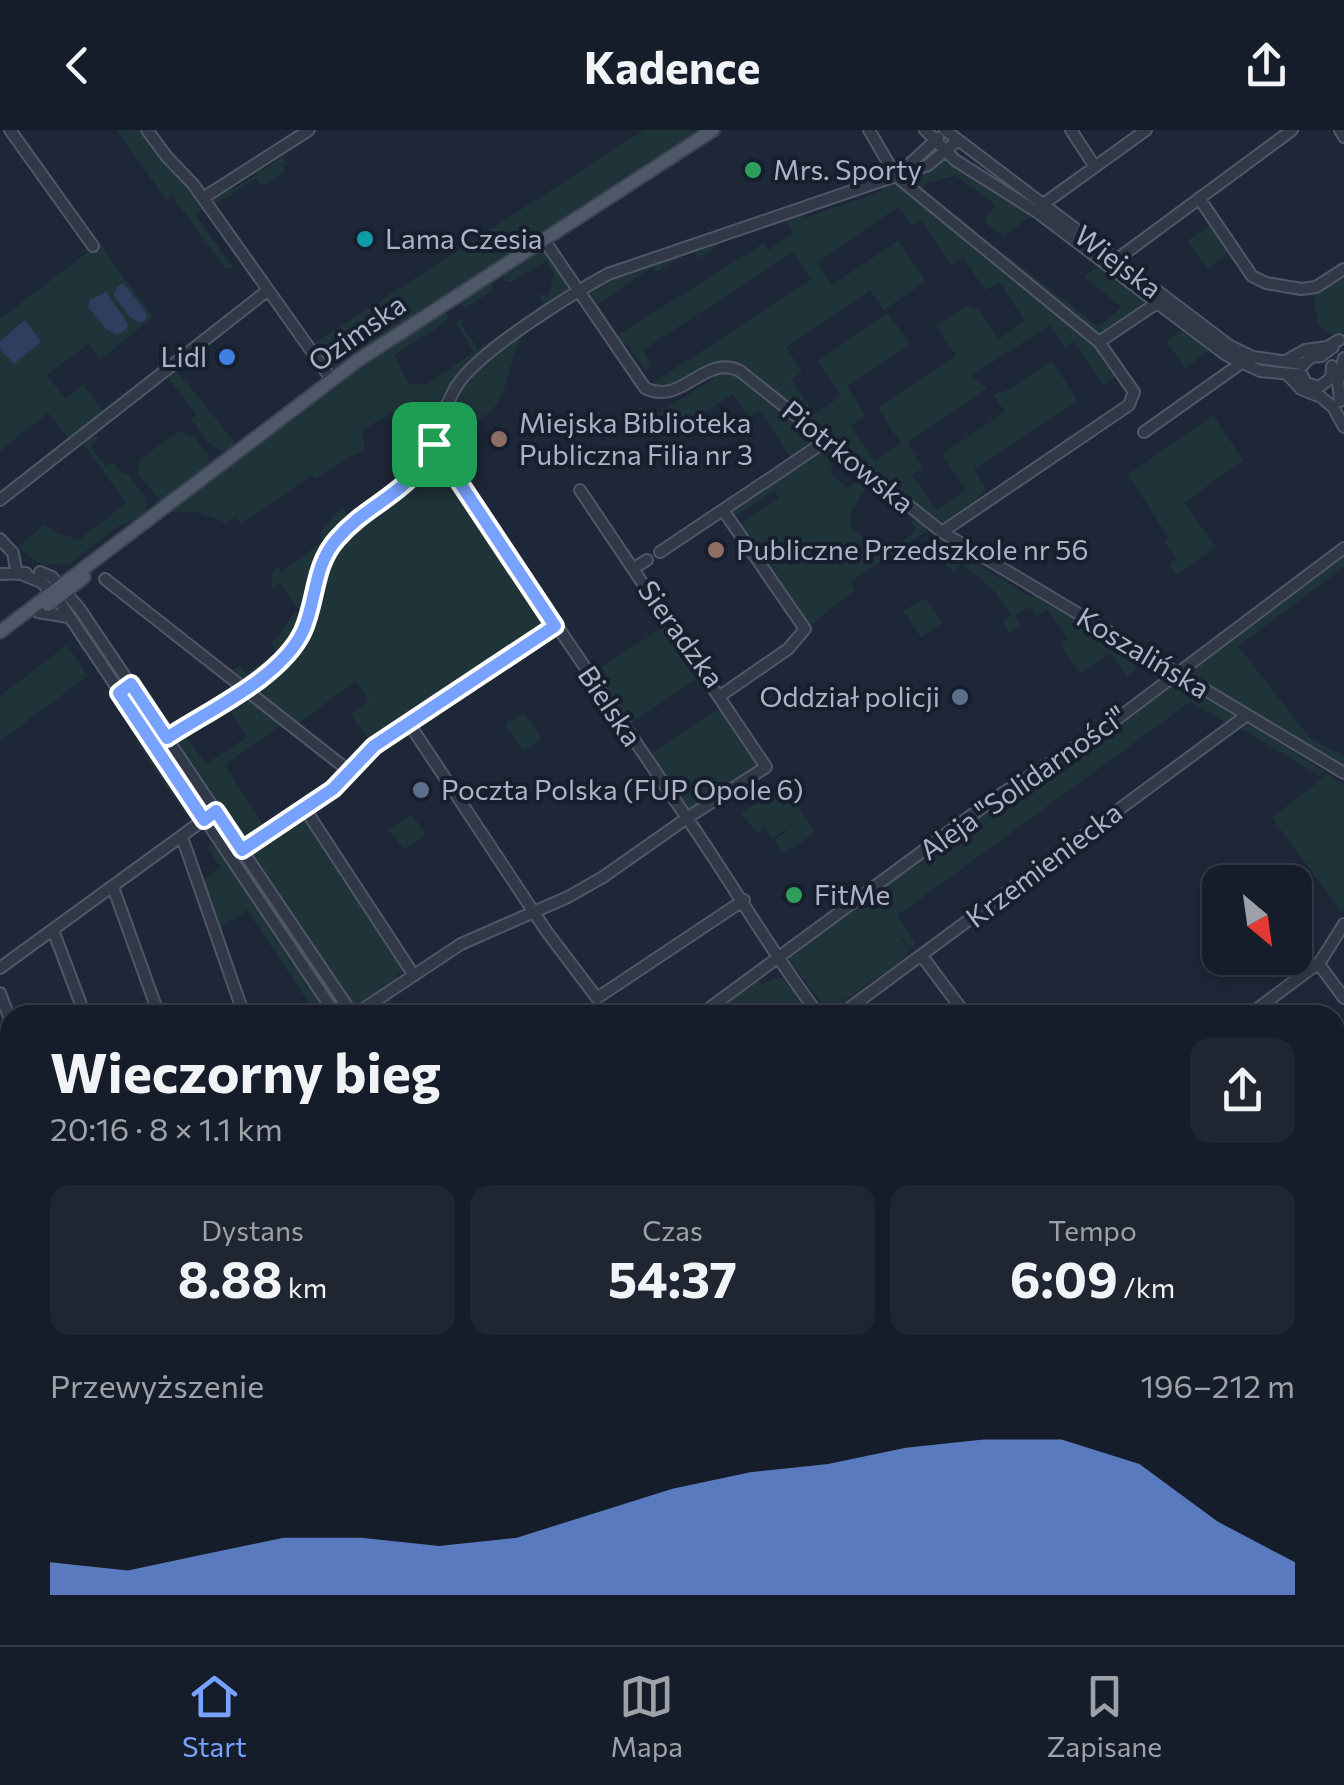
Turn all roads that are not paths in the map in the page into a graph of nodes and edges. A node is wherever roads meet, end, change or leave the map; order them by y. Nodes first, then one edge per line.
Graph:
1 (10, 130) edge
2 (146, 130) edge
3 (310, 130) edge
4 (869, 130) edge
5 (925, 130) edge
6 (946, 130) edge
7 (1072, 130) edge
8 (1146, 130) edge
9 (1292, 130) edge
10 (1340, 130) edge
11 (709, 131) edge
12 (1344, 136) edge
13 (958, 140) junction
14 (935, 142) junction
15 (946, 152) junction
16 (1095, 166) junction
17 (897, 175) junction
18 (203, 198) junction
19 (1199, 198) junction
20 (1042, 204) junction
21 (544, 240) junction
22 (93, 246) dead end
23 (1116, 260) junction
24 (1344, 269) edge
25 (578, 290) junction
26 (267, 291) junction
27 (1157, 303) junction
28 (1342, 338) edge
29 (1100, 342) junction
30 (1344, 355) edge
31 (1321, 356) junction
32 (1281, 360) junction
33 (1240, 364) junction
34 (1332, 366) junction
35 (1302, 369) junction
36 (1287, 374) junction
37 (332, 380) junction
38 (1324, 384) junction
39 (1339, 406) edge
40 (1344, 426) edge
41 (1144, 432) dead end
42 (827, 440) junction
43 (434, 444) junction
44 (580, 490) dead end
45 (0, 500) edge
46 (722, 510) junction
47 (942, 532) junction
48 (0, 538) edge
49 (1344, 548) edge
50 (660, 552) dead end
51 (647, 560) dead end
52 (634, 568) junction
53 (84, 572) junction
54 (0, 574) edge
55 (19, 574) junction
56 (38, 576) junction
57 (105, 579) dead end
58 (58, 592) junction
59 (79, 608) junction
60 (36, 609) junction
61 (68, 617) junction
62 (555, 626) junction
63 (0, 634) edge
64 (1176, 675) junction
65 (131, 684) junction
66 (244, 688) junction
67 (119, 693) junction
68 (720, 696) junction
69 (1248, 715) junction
70 (408, 722) junction
71 (167, 738) junction
72 (349, 772) junction
73 (1344, 774) edge
74 (305, 808) junction
75 (216, 811) junction
76 (687, 818) junction
77 (204, 820) junction
78 (182, 837) junction
79 (242, 850) junction
80 (113, 886) junction
81 (744, 900) junction
82 (535, 912) junction
83 (1344, 924) edge
84 (53, 930) junction
85 (922, 956) junction
86 (779, 960) junction
87 (1318, 963) junction
88 (0, 968) edge
89 (413, 974) junction
90 (1344, 998) edge
91 (80, 1005) edge
92 (156, 1005) edge
93 (241, 1005) edge
94 (329, 1005) edge
95 (346, 1005) edge
96 (368, 1005) edge
97 (714, 1005) edge
98 (812, 1005) edge
99 (854, 1005) edge
100 (959, 1005) edge
101 (1262, 1005) edge

1 - 22 street
2 - 18 street
3 - 18 street
4 - 17 street
5 - 14 street, Wiejska
6 - 13 street, Wiejska
6 - 14 street
7 - 16 street
8 - 16 street
9 - 19 street
10 - 12 street
11 - 21 main road, Ozimska
13 - 15 street
13 - 20 street, Wiejska
14 - 15 street, Wiejska
14 - 17 street
15 - 17 street
15 - 27 street, Wiejska
16 - 20 street
17 - 25 street
17 - 29 street
18 - 26 street
19 - 23 street
19 - 24 street
20 - 23 street, Wiejska
21 - 25 street, Piotrkowska
21 - 37 main road, Ozimska
23 - 32 street, Wiejska
25 - 42 street, Piotrkowska
25 - 43 street
26 - 37 street
26 - 45 street
27 - 29 street, Wiejska
27 - 33 street, Wiejska
28 - 31 street
28 - 32 street
29 - 47 street, Piotrkowska
30 - 34 street
30 - 39 street
31 - 34 street
31 - 35 street
32 - 35 street, Wiejska
33 - 36 street, Wiejska
33 - 41 street
34 - 38 street
35 - 36 street, Wiejska
35 - 38 street
36 - 39 street
37 - 53 main road, Ozimska
38 - 39 street
39 - 40 street
42 - 46 street, Sieradzka
42 - 47 street, Piotrkowska
43 - 62 street, Bielska
43 - 66 street
44 - 52 street, Sieradzka
46 - 50 street, Sieradzka
46 - 68 street, Sieradzka
47 - 64 street, Koszalińska
48 - 55 street
49 - 64 street, Aleja "Solidarności"
51 - 52 street, Sieradzka
52 - 68 street, Sieradzka
53 - 56 street
53 - 58 main road, Ozimska
53 - 59 street
54 - 55 street
55 - 56 street
56 - 58 street
56 - 60 street
57 - 66 street
58 - 59 street
58 - 60 main road, Ozimska
58 - 61 street
59 - 65 street
60 - 61 street
60 - 63 main road, Ozimska
61 - 67 street
62 - 70 street
62 - 76 street, Bielska
64 - 69 street, Koszalińska
64 - 86 street, Aleja "Solidarności"
65 - 67 street
65 - 71 street
66 - 71 street
66 - 72 street
67 - 77 street
68 - 76 street
69 - 73 street, Koszalińska
69 - 85 street, Krzemieniecka
70 - 72 street
70 - 82 street
71 - 75 street
72 - 74 street
74 - 79 street
74 - 89 street
75 - 77 street
75 - 79 street
76 - 81 street, Bielska
76 - 82 street
77 - 78 street
77 - 94 street
78 - 80 street
78 - 93 street
79 - 95 street
80 - 84 street
80 - 92 street
81 - 82 street
81 - 86 street, Bielska
82 - 89 street
83 - 87 street
84 - 88 street
84 - 91 street
85 - 99 street, Krzemieniecka
85 - 100 street
86 - 97 street, Aleja "Solidarności"
86 - 98 street, Bielska
87 - 90 street
87 - 101 street
89 - 96 street

